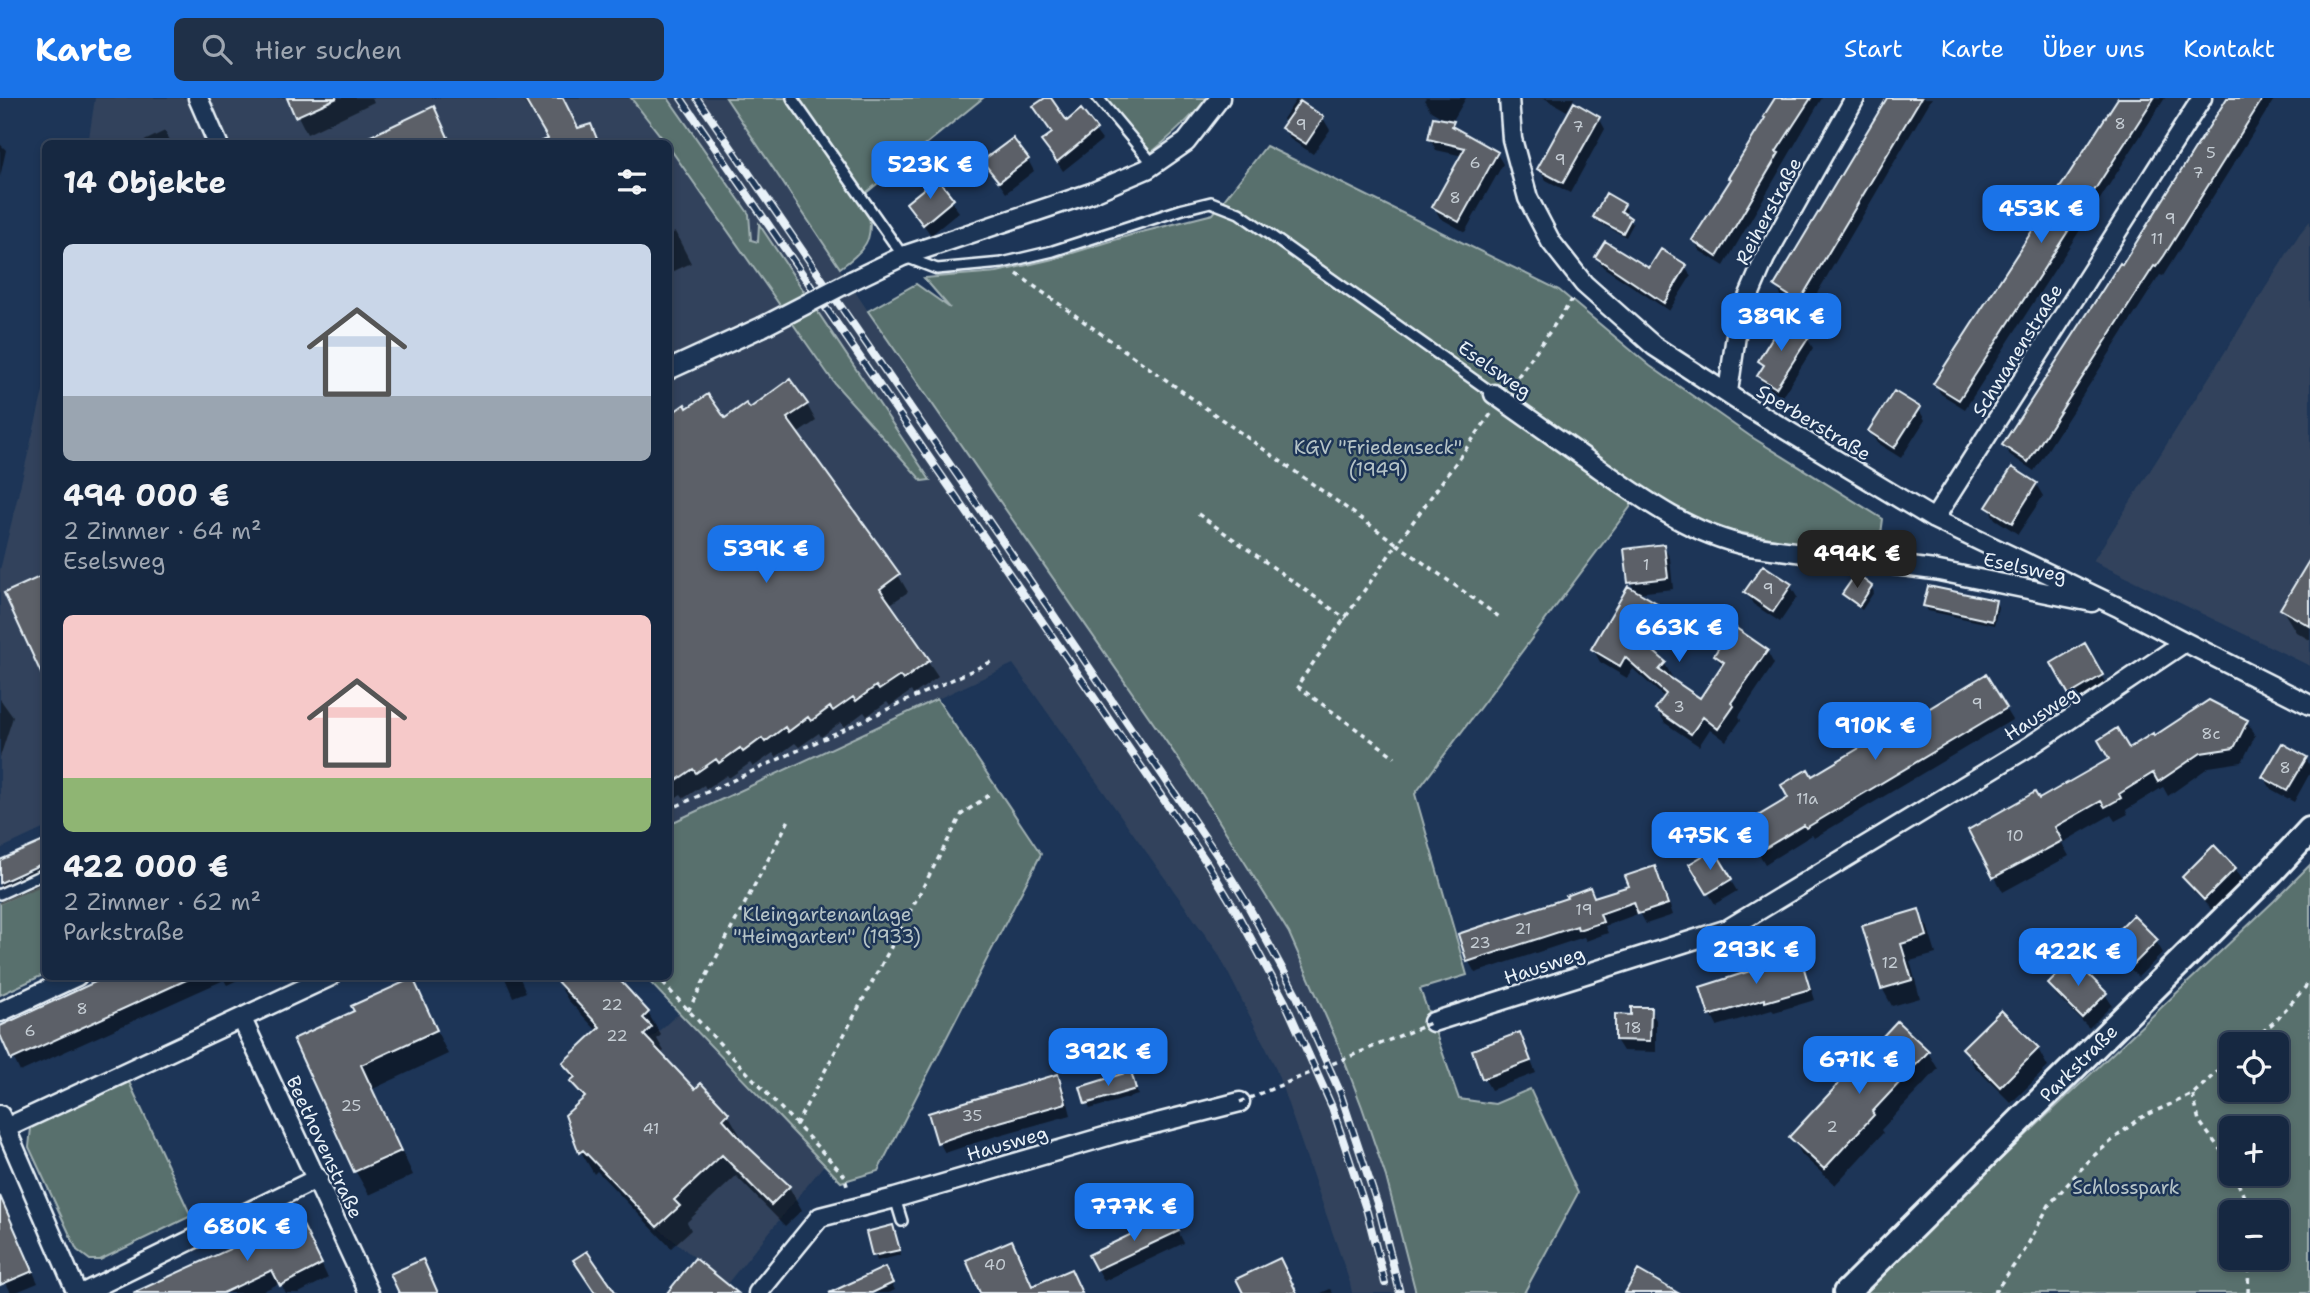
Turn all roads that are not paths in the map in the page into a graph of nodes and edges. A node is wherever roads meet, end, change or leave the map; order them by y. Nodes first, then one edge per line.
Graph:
1 (198, 98) edge
2 (792, 98) edge
3 (1098, 98) edge
4 (1220, 98) edge
5 (1509, 98) edge
6 (1855, 98) edge
7 (2202, 98) edge
8 (216, 140) edge
9 (1154, 164) junction
10 (903, 256) junction
11 (672, 368) edge
12 (1728, 392) junction
13 (1494, 394) joint
14 (1934, 519) junction
15 (2120, 608) junction
16 (2185, 642) junction
17 (2310, 705) edge
18 (2310, 830) edge
19 (42, 875) edge
20 (0, 894) edge
21 (68, 980) edge
22 (323, 980) edge
23 (0, 1012) edge
24 (242, 1019) junction
25 (1433, 1022) road end
26 (1241, 1102) road end
27 (3, 1122) edge
28 (318, 1178) junction
29 (895, 1198) junction
30 (902, 1221) dead end
31 (77, 1293) edge
32 (83, 1293) edge
33 (369, 1293) edge
34 (758, 1293) edge
35 (1846, 1293) edge

1 - 8 street
2 - 10 lane
3 - 9 lane
4 - 9 street
5 - 12 street, Sperberstraße
6 - 12 street, Reiherstraße
7 - 14 street, Schwanenstraße
9 - 10 street
10 - 11 street, bridge
10 - 13 lane, Eselsweg
12 - 14 street, Sperberstraße
13 - 15 street, Eselsweg
14 - 15 street, Sperberstraße
15 - 16 street, Sperberstraße
16 - 17 street
16 - 25 street, Hausweg
18 - 35 street, Parkstraße
19 - 20 lane
21 - 23 street
22 - 24 street
24 - 27 street
24 - 28 street, Beethovenstraße
26 - 29 street, Hausweg
27 - 31 street
28 - 32 street
28 - 33 street, Beethovenstraße
29 - 30 lane
29 - 34 street, Hausweg

